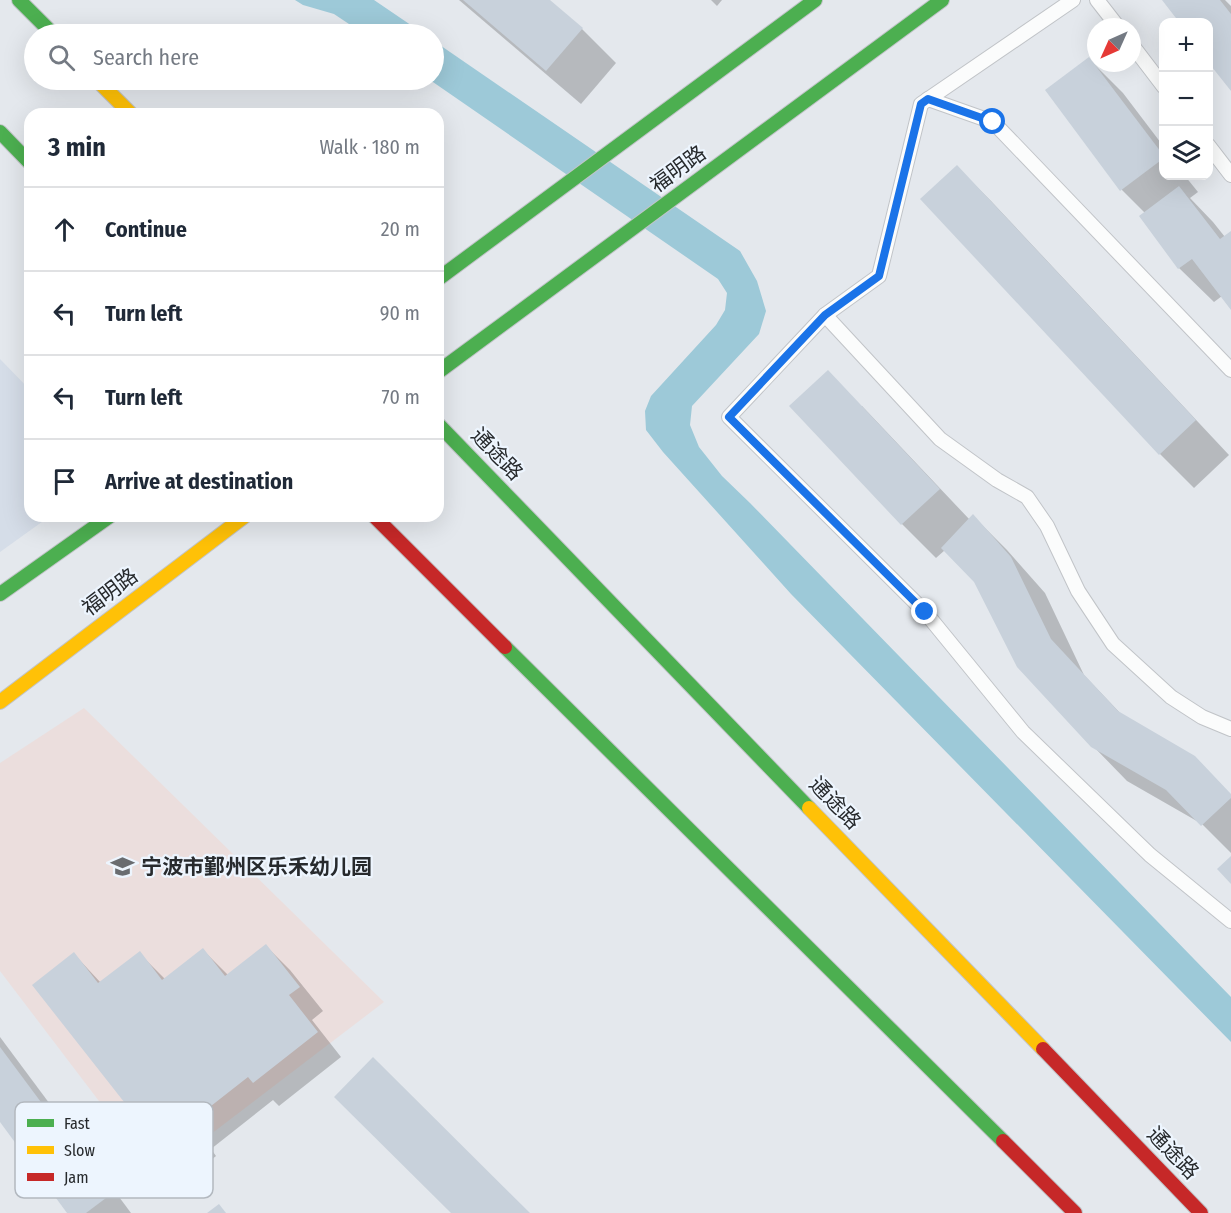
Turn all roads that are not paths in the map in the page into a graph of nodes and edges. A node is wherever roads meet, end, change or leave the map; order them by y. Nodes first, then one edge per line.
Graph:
1 (19, 0) edge
2 (815, 0) edge
3 (942, 0) edge
4 (1072, 0) edge
5 (1097, 0) edge
6 (1111, 18) edge
7 (43, 24) edge
8 (1141, 57) edge
9 (1159, 80) edge
10 (107, 90) edge
11 (928, 99) junction
12 (125, 108) edge
13 (0, 132) edge
14 (1213, 150) edge
15 (24, 157) edge
16 (1231, 175) edge
17 (444, 275) edge
18 (825, 315) junction
19 (444, 368) edge
20 (1231, 370) edge
21 (444, 430) edge
22 (102, 522) edge
23 (238, 522) edge
24 (380, 522) edge
25 (0, 594) edge
26 (0, 702) edge
27 (1231, 729) edge
28 (1231, 921) edge
29 (1075, 1213) edge
30 (1201, 1213) edge

1 - 7 main road
2 - 17 main road
3 - 19 main road, 福明路
4 - 11 lane
5 - 6 lane
8 - 9 lane
10 - 12 main road
11 - 18 lane
11 - 20 lane
13 - 15 main road
14 - 16 lane
18 - 27 lane
18 - 28 lane
21 - 30 main road, 通途路
22 - 25 main road
23 - 26 main road, 福明路
24 - 29 main road

